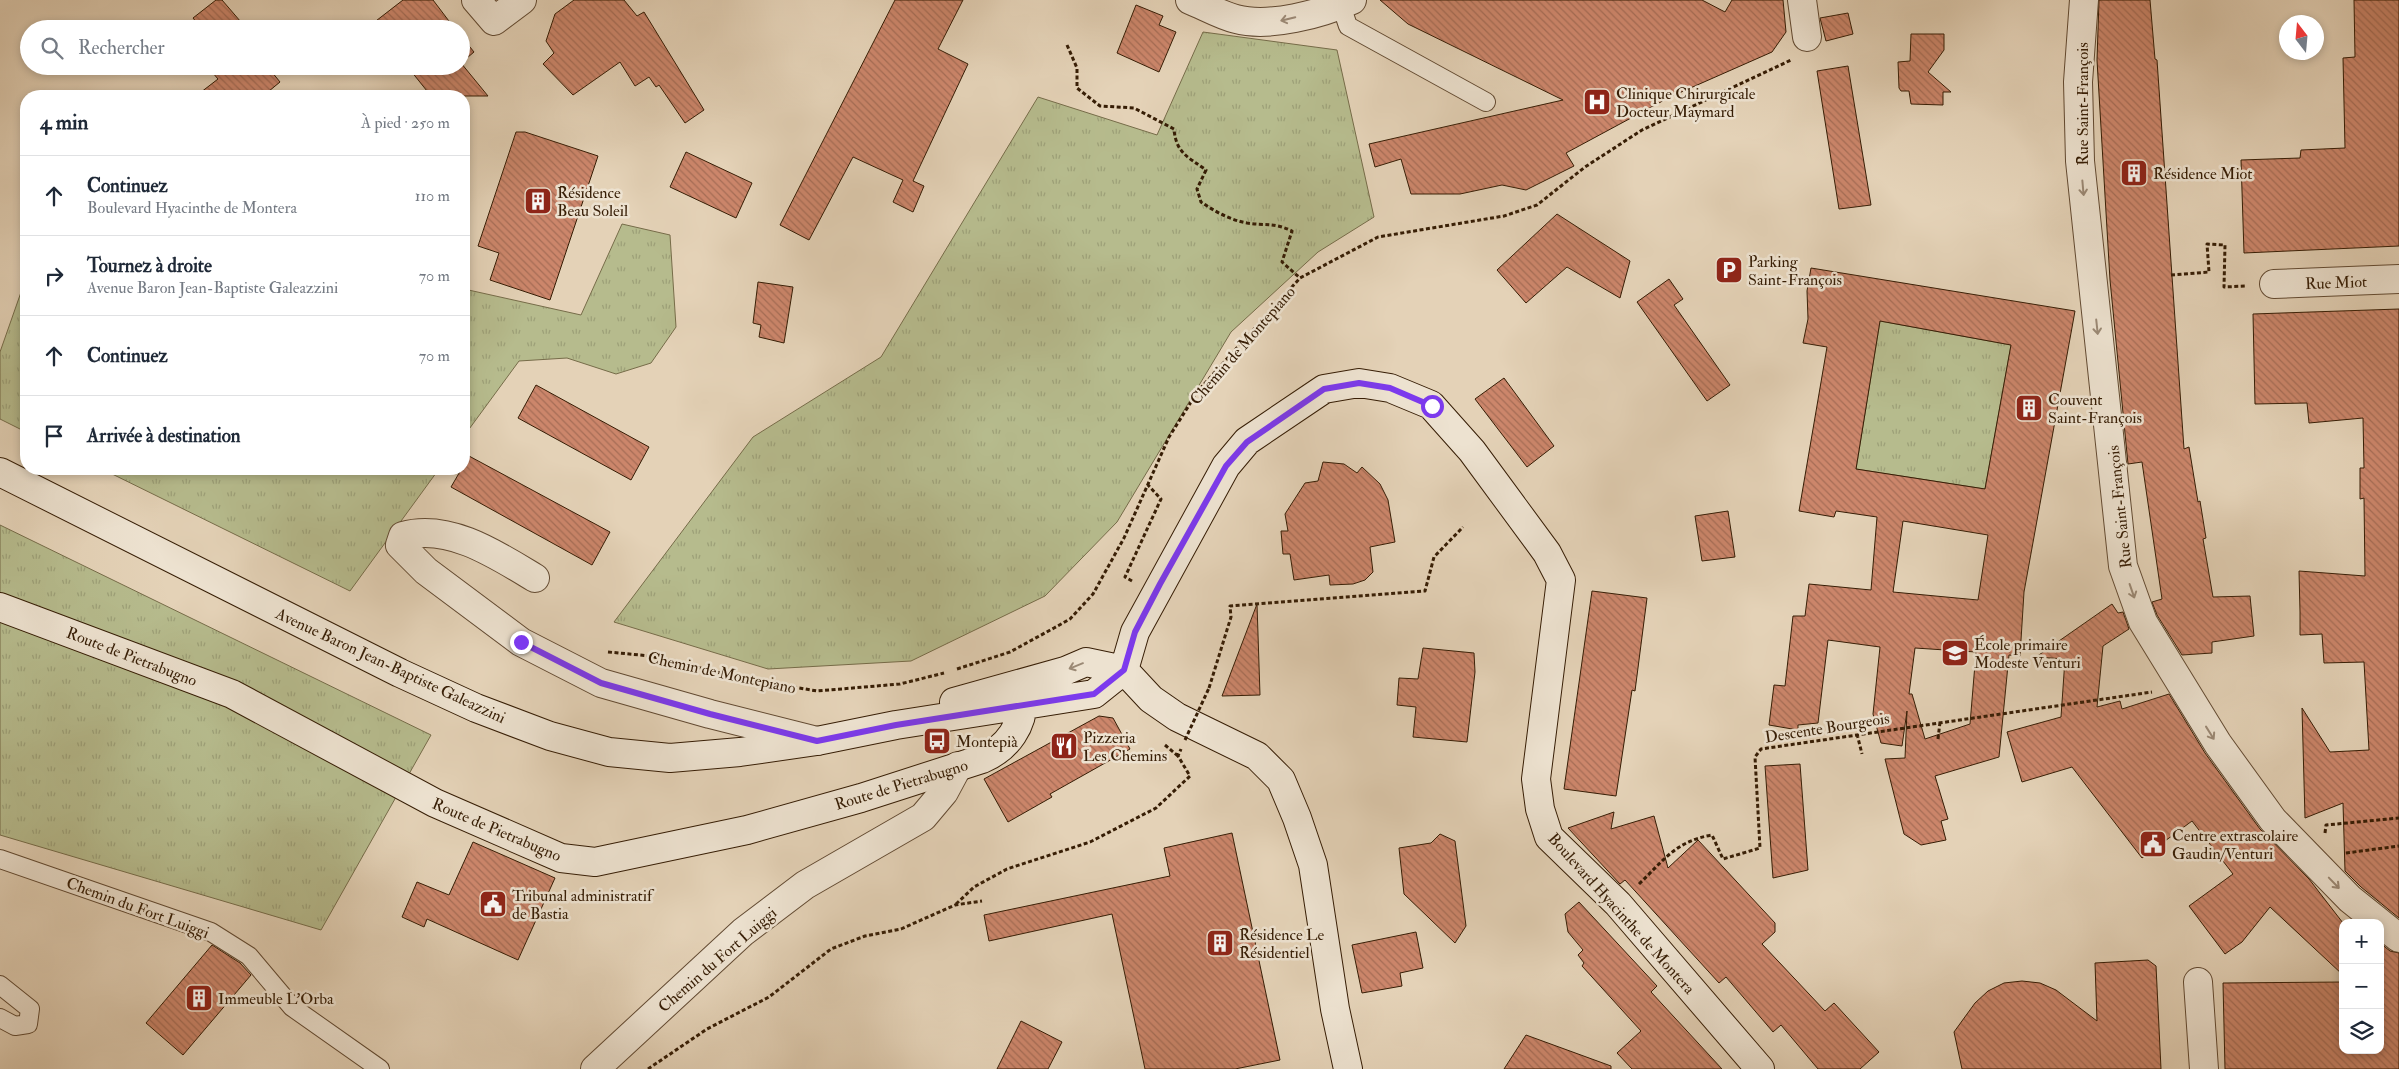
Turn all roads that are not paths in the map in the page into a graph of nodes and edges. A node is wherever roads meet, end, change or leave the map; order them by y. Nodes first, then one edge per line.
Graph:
1 (476, 0) edge
2 (522, 0) edge
3 (1190, 0) edge
4 (1802, 0) edge
5 (2084, 0) edge
6 (1346, 2) edge
7 (1806, 37) road end
8 (1486, 102) dead end
9 (2399, 279) edge
10 (2274, 284) road end
11 (0, 472) edge
12 (535, 578) dead end
13 (0, 607) edge
14 (1124, 670) junction
15 (1045, 677) junction
16 (1023, 706) junction
17 (710, 714) junction
18 (896, 725) junction
19 (817, 741) junction
20 (713, 754) junction
21 (958, 766) junction
22 (0, 859) edge
23 (2375, 919) edge
24 (2384, 926) edge
25 (2399, 938) edge
26 (2198, 982) dead end
27 (0, 984) edge
28 (0, 1018) edge
29 (380, 1069) edge
30 (596, 1069) edge
31 (1348, 1069) edge
32 (1760, 1069) edge
33 (2204, 1069) edge

1 - 2 main road
6 -> 3 main road
4 - 7 main road
5 -> 23 main road, Rue Saint-François
6 - 8 lane
9 - 10 main road, Rue Miot
11 - 20 main road, Avenue Baron Jean-Baptiste Galeazzini
12 - 17 main road
13 - 21 main road, Route de Pietrabugno
14 -> 15 main road, Avenue Baron Jean-Baptiste Galeazzini
14 - 16 main road, Avenue Baron Jean-Baptiste Galeazzini
14 - 31 main road
14 - 32 main road, Boulevard Hyacinthe de Montera
15 - 16 main road, Route de Pietrabugno
15 - 18 main road, Avenue Baron Jean-Baptiste Galeazzini
16 - 18 main road, Avenue Baron Jean-Baptiste Galeazzini
16 - 21 main road, Route de Pietrabugno
17 - 19 main road
17 - 20 main road
18 - 19 main road, Avenue Baron Jean-Baptiste Galeazzini
19 - 20 main road, Avenue Baron Jean-Baptiste Galeazzini
21 - 30 main road, Chemin du Fort Luiggi
22 - 29 lane, Chemin du Fort Luiggi
24 - 25 main road, Rue Saint-François
26 - 33 main road
27 - 28 lane

